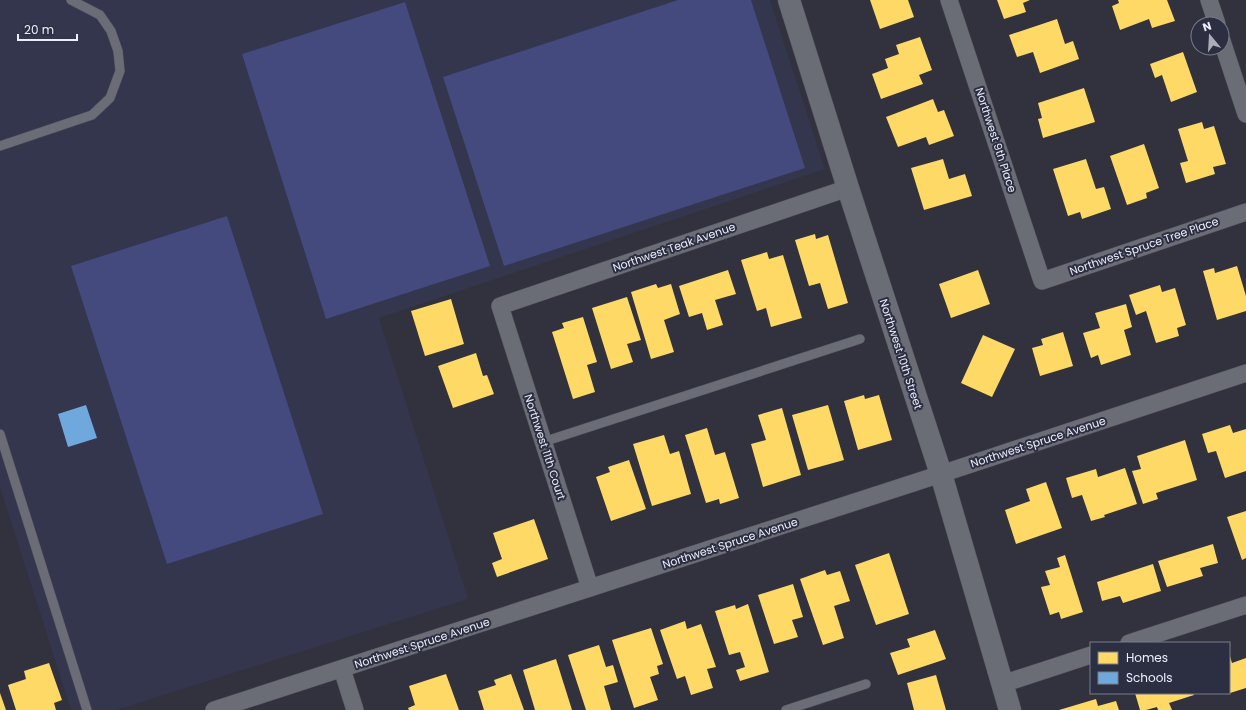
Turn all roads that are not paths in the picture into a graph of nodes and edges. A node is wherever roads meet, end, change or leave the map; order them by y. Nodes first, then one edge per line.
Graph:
1 (71, 0) edge
2 (789, 0) edge
3 (949, 0) edge
4 (1209, 0) edge
5 (1214, 16) edge
6 (1227, 56) edge
7 (1246, 114) edge
8 (0, 146) edge
9 (848, 188) junction
10 (1246, 212) edge
11 (1042, 281) joint
12 (500, 306) joint
13 (860, 338) dead end
14 (1246, 373) edge
15 (0, 434) edge
16 (543, 442) junction
17 (941, 474) junction
18 (590, 588) junction
19 (1246, 605) edge
20 (1132, 642) edge
21 (1090, 655) edge
22 (342, 669) junction
23 (866, 684) dead end
24 (1002, 684) junction
25 (87, 710) edge
26 (214, 710) edge
27 (355, 710) edge
28 (786, 710) edge
29 (1010, 710) edge

1 - 8 lane
2 - 9 street, Northwest 10th Street
3 - 11 street, Northwest 9th Place
4 - 5 street
6 - 7 street
9 - 12 street, Northwest Teak Avenue
9 - 17 street, Northwest 10th Street
10 - 11 street, Northwest Spruce Tree Place
12 - 16 street, Northwest 11th Court
13 - 16 lane
14 - 17 street, Northwest Spruce Avenue
15 - 25 lane
16 - 18 street, Northwest 11th Court
17 - 18 street, Northwest Spruce Avenue
17 - 24 street, Northwest 10th Street
18 - 22 street, Northwest Spruce Avenue
19 - 20 street
21 - 24 street
22 - 26 street, Northwest Spruce Avenue
22 - 27 street
23 - 28 lane
24 - 29 street, Northwest 10th Street

